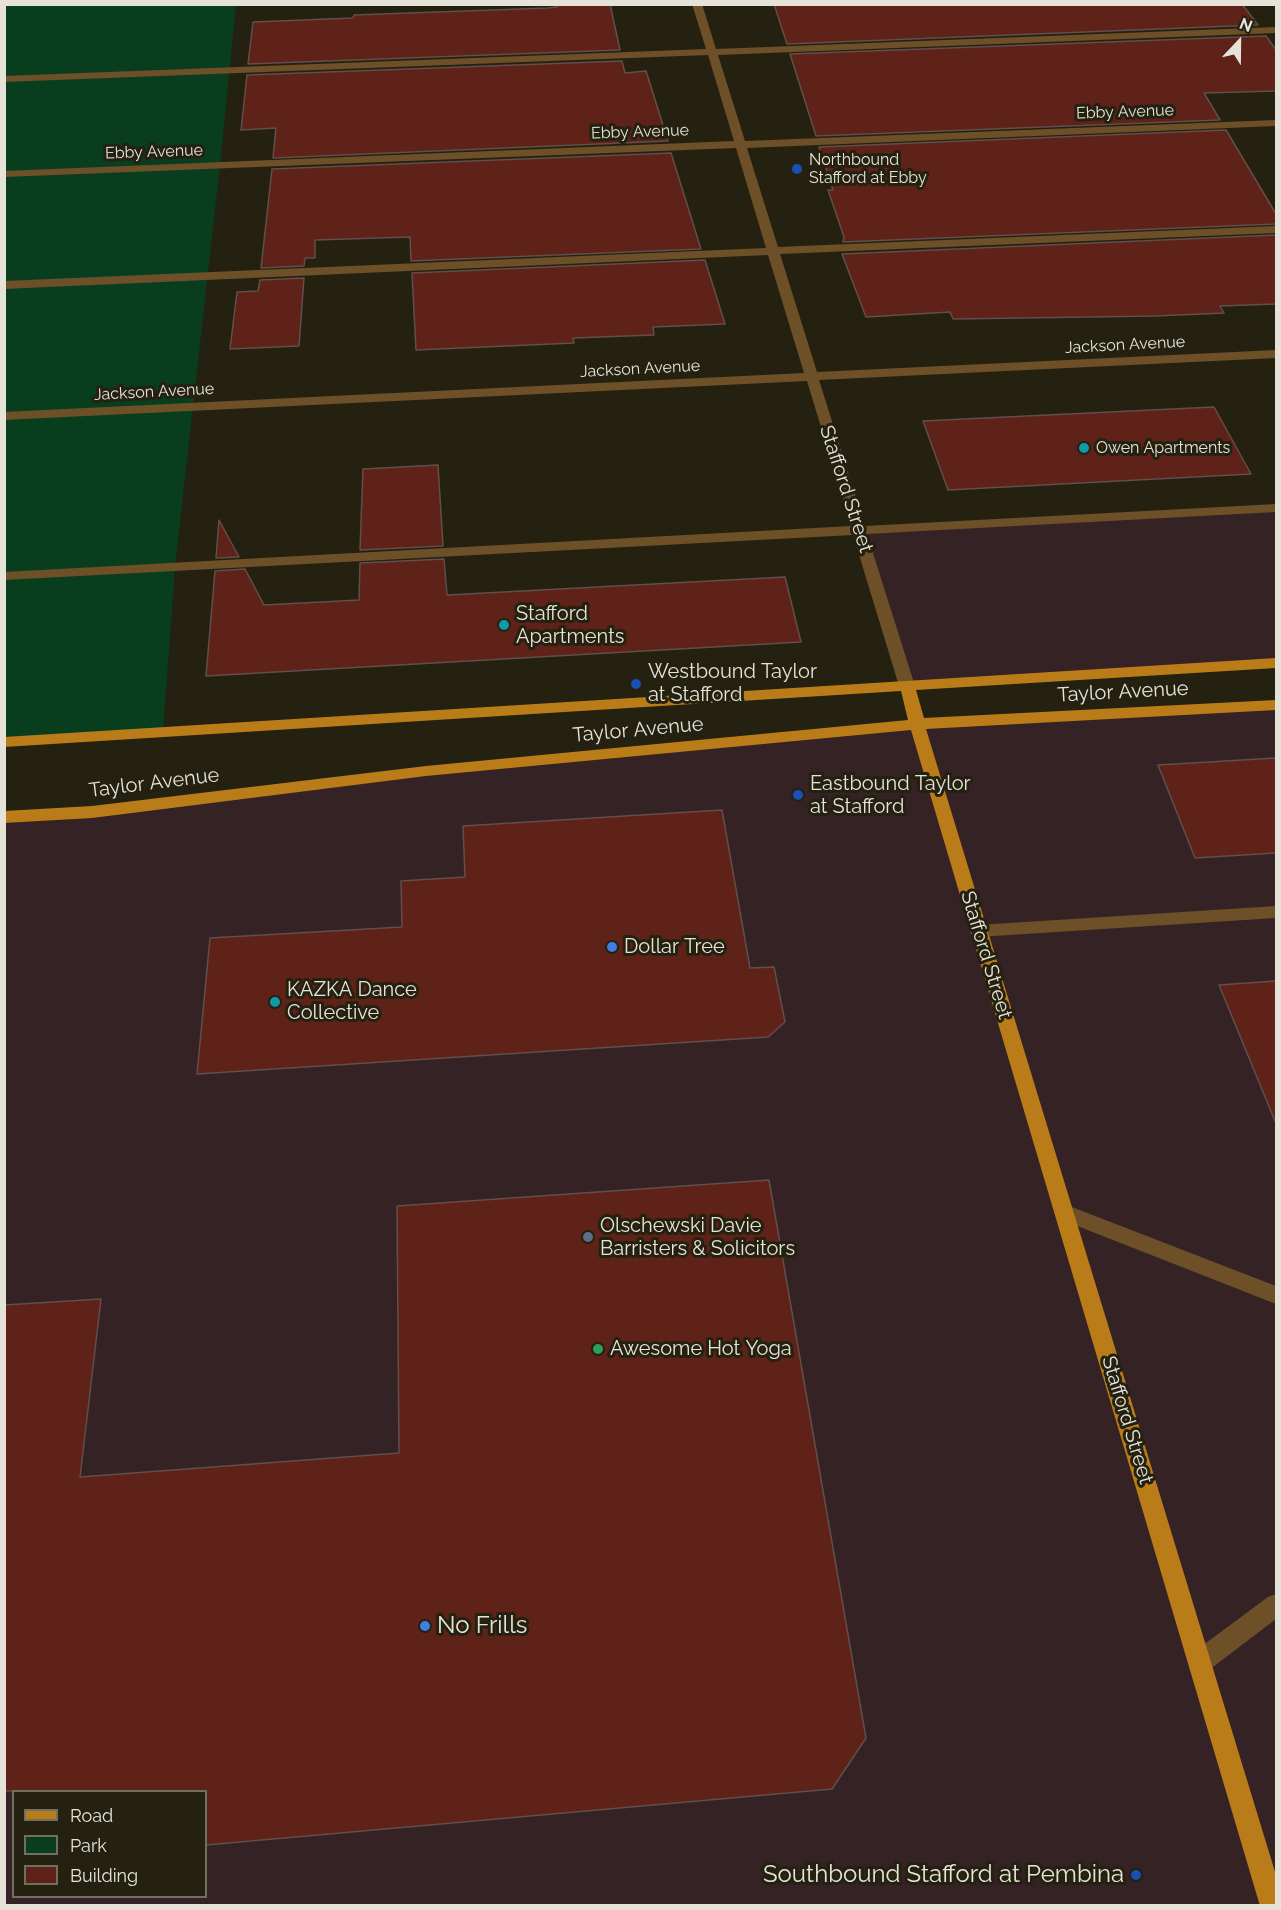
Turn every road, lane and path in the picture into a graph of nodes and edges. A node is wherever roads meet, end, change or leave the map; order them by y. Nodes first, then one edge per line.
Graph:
1 (697, 4) edge
2 (1276, 30) edge
3 (712, 52) junction
4 (4, 79) edge
5 (1276, 123) edge
6 (740, 144) junction
7 (4, 174) edge
8 (1276, 229) edge
9 (772, 251) junction
10 (4, 285) edge
11 (1276, 354) edge
12 (810, 378) junction
13 (4, 416) edge
14 (1276, 508) edge
15 (860, 531) junction
16 (4, 576) edge
17 (1276, 663) edge
18 (907, 686) junction
19 (1276, 705) edge
20 (916, 724) junction
21 (4, 742) edge
22 (4, 817) edge
23 (1276, 912) edge
24 (978, 931) junction
25 (1064, 1212) junction
26 (1276, 1295) edge
27 (1276, 1605) edge
28 (1200, 1662) junction
29 (1273, 1905) edge

1 - 3 street, Stafford Street
2 - 3 street
3 - 4 street
3 - 6 street, Stafford Street
5 - 6 street, Ebby Avenue
6 - 7 street, Ebby Avenue
6 - 9 street, Stafford Street
8 - 9 street
9 - 10 street
9 - 12 street, Stafford Street
11 - 12 street, Jackson Avenue
12 - 13 street, Jackson Avenue
12 - 15 street, Stafford Street
14 - 15 street
15 - 16 street
15 - 18 street, Stafford Street
17 - 18 main road, Taylor Avenue
18 - 20 main road, Stafford Street
18 - 21 main road, Taylor Avenue
19 - 20 main road, Taylor Avenue
20 - 22 main road, Taylor Avenue
20 - 24 main road, Stafford Street
23 - 24 street
24 - 25 main road, Stafford Street
25 - 26 street
25 - 28 main road, Stafford Street
27 - 28 street
28 - 29 main road, Stafford Street

